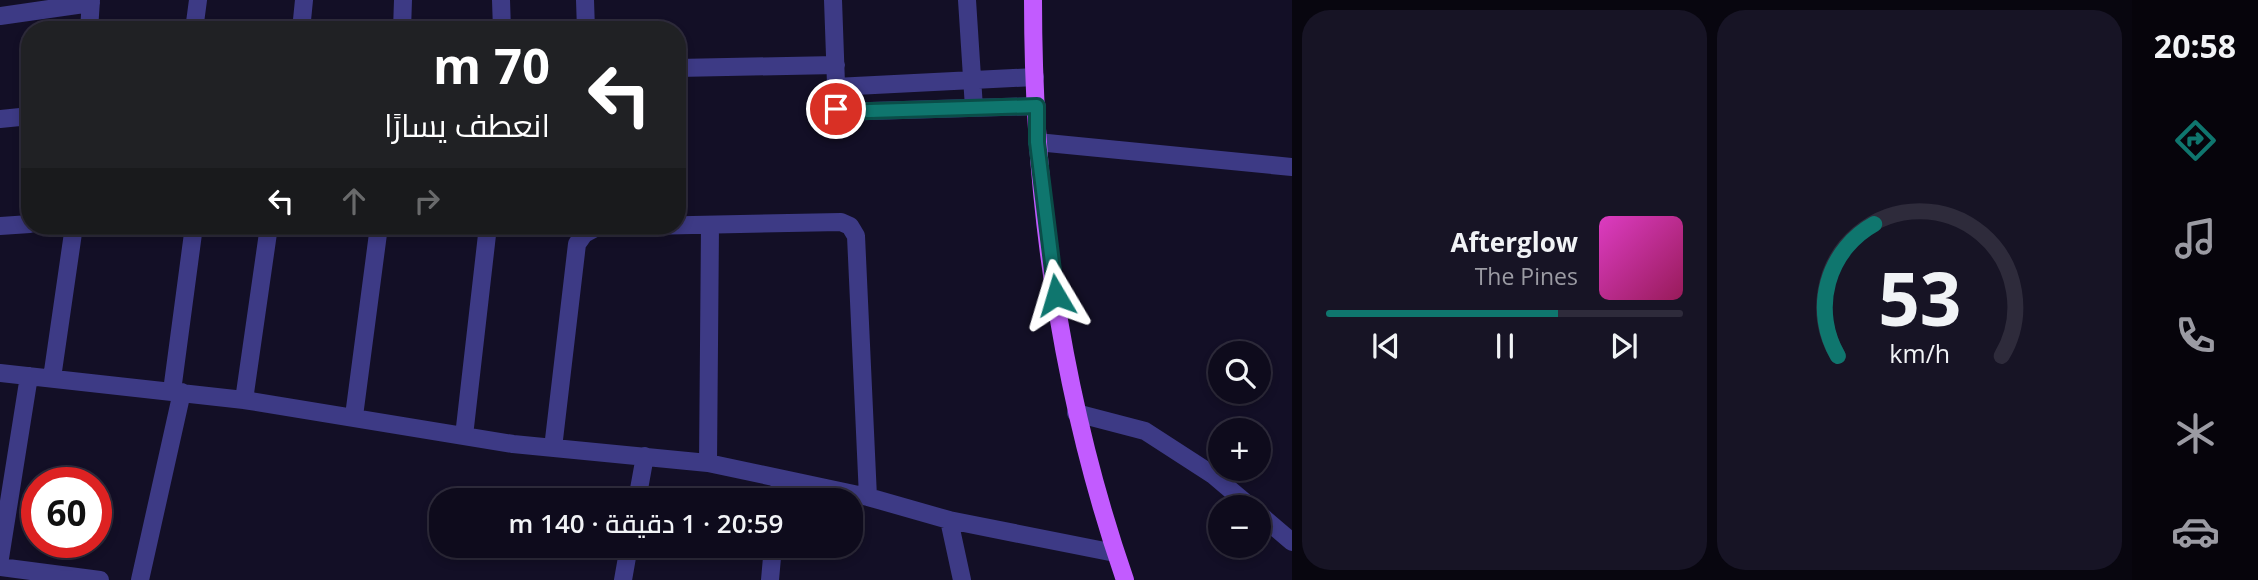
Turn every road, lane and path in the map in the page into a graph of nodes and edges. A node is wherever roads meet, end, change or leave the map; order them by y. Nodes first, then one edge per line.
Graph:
1 (198, 0) edge
2 (304, 0) edge
3 (403, 0) edge
4 (501, 0) edge
5 (585, 0) edge
6 (833, 0) edge
7 (967, 0) edge
8 (1033, 0) edge
9 (91, 1) edge
10 (0, 16) edge
11 (90, 21) edge
12 (195, 21) edge
13 (302, 21) edge
14 (402, 21) edge
15 (502, 21) edge
16 (586, 21) edge
17 (836, 65) junction
18 (686, 68) edge
19 (1035, 77) junction
20 (972, 81) junction
21 (835, 87) junction
22 (1037, 106) junction
23 (974, 108) junction
24 (21, 117) edge
25 (0, 119) edge
26 (1037, 142) junction
27 (1292, 167) edge
28 (21, 225) edge
29 (0, 226) edge
30 (686, 226) edge
31 (710, 226) junction
32 (73, 235) edge
33 (193, 235) edge
34 (268, 235) edge
35 (378, 235) edge
36 (487, 235) edge
37 (583, 235) edge
38 (0, 373) edge
39 (29, 376) junction
40 (52, 378) junction
41 (177, 391) junction
42 (244, 400) junction
43 (1076, 413) junction
44 (354, 416) junction
45 (464, 436) junction
46 (553, 448) junction
47 (645, 456) junction
48 (708, 463) junction
49 (779, 479) junction
50 (639, 488) edge
51 (779, 488) edge
52 (1237, 495) edge
53 (868, 497) junction
54 (949, 520) junction
55 (3, 523) edge
56 (1271, 524) edge
57 (1292, 542) edge
58 (1115, 553) junction
59 (0, 558) edge
60 (627, 558) edge
61 (773, 558) edge
62 (0, 567) edge
63 (100, 580) edge
64 (140, 580) edge
65 (623, 580) edge
66 (770, 580) edge
67 (962, 580) edge
68 (1125, 580) edge

1 - 12 street
2 - 13 street
3 - 14 street
4 - 15 street
5 - 16 street
6 - 17 street
7 - 20 street
8 - 19 main road
9 - 10 street
9 - 11 street
17 - 18 street
17 - 21 street
19 - 20 street
19 - 22 main road
20 - 21 street
20 - 23 street
21 - 23 street
22 - 23 street
22 - 26 main road
24 - 25 street
26 - 27 street
26 - 43 main road
28 - 29 street
30 - 31 street
31 - 48 street
31 - 53 street
32 - 40 street
33 - 41 street
34 - 42 street
35 - 44 street
36 - 45 street
37 - 46 street
38 - 39 street
39 - 40 street
39 - 55 street
40 - 41 street
41 - 42 street
41 - 64 street
42 - 44 street
43 - 52 street
43 - 58 main road
44 - 45 street
45 - 46 street
46 - 47 street
47 - 48 street
47 - 50 street
48 - 49 street
49 - 51 street
49 - 53 street
53 - 54 street
54 - 58 street
54 - 67 street
55 - 59 street
56 - 57 street
58 - 68 main road
60 - 65 street
61 - 66 street
62 - 63 street

